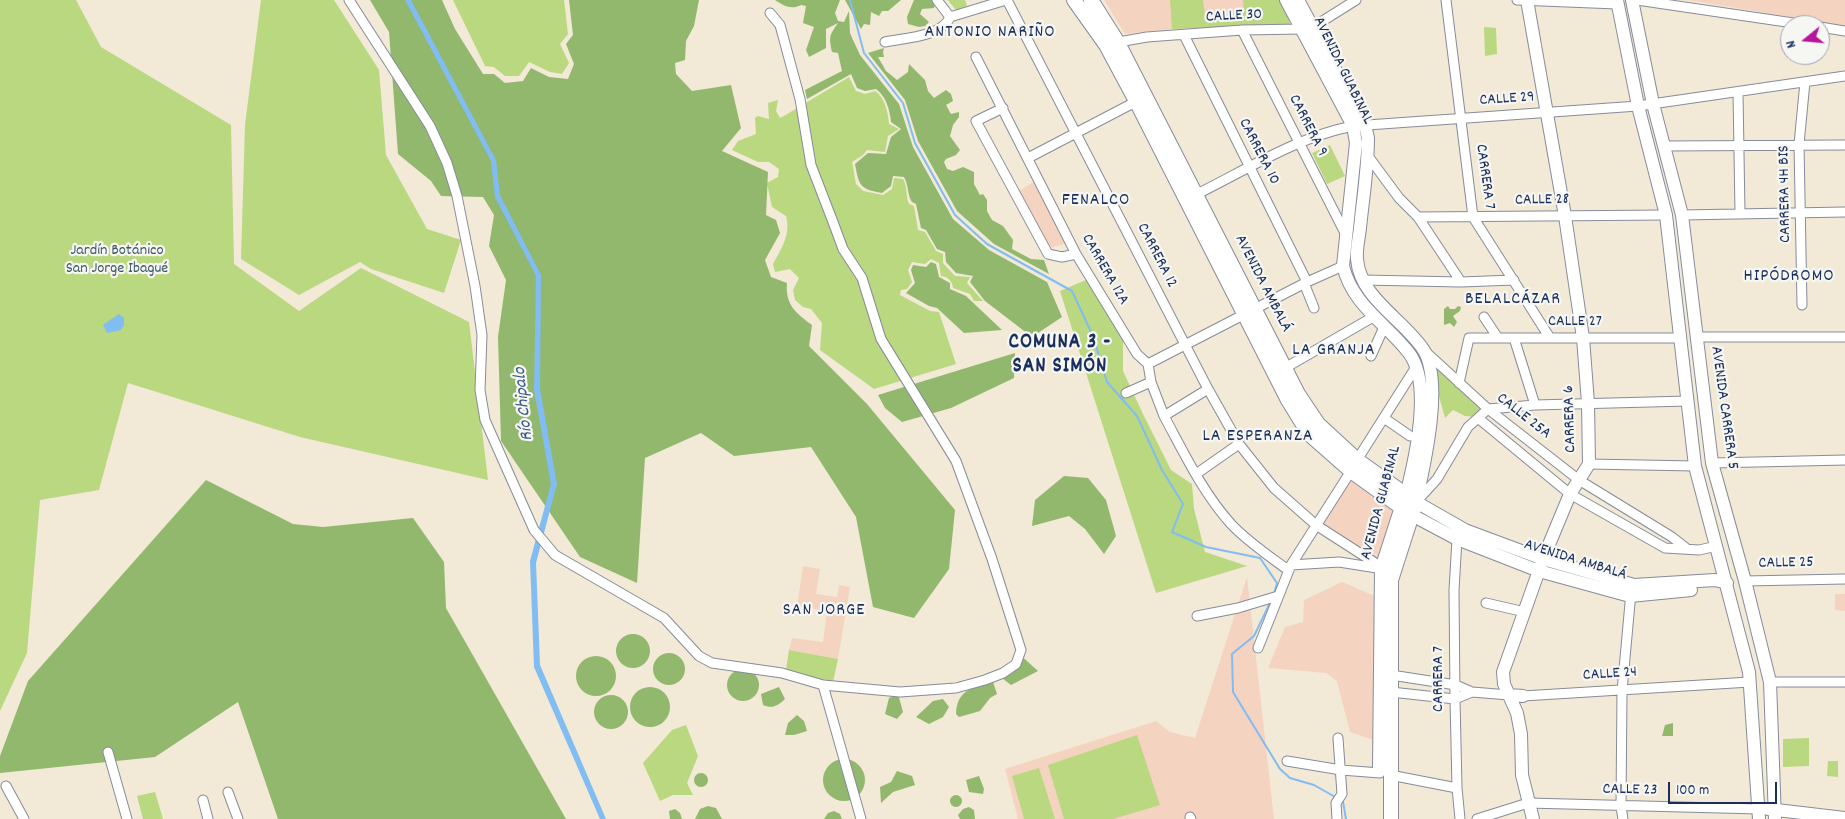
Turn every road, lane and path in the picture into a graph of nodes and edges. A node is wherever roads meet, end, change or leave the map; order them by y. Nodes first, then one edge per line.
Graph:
1 (349, 0) edge
2 (937, 0) edge
3 (1006, 0) edge
4 (1074, 0) edge
5 (1091, 0) edge
6 (1286, 0) edge
7 (1298, 0) edge
8 (1446, 0) edge
9 (1523, 0) edge
10 (1632, 0) edge
11 (1637, 0) edge
12 (1354, 1) edge
13 (1617, 2) edge
14 (770, 13) dead end
15 (950, 17) junction
16 (1780, 21) edge
17 (1307, 28) junction
18 (1830, 29) edge
19 (1242, 30) junction
20 (1845, 31) edge
21 (1184, 35) junction
22 (885, 42) dead end
23 (1111, 43) junction
24 (976, 57) dead end
25 (1845, 76) edge
26 (1805, 82) junction
27 (1738, 92) junction
28 (1141, 99) junction
29 (1653, 104) junction
30 (1638, 106) junction
31 (1002, 108) junction
32 (1547, 112) junction
33 (1461, 118) junction
34 (1359, 126) junction
35 (1077, 133) junction
36 (1300, 144) junction
37 (1799, 144) junction
38 (1740, 145) junction
39 (1845, 145) edge
40 (1663, 146) junction
41 (1368, 156) junction
42 (1028, 158) junction
43 (1249, 168) junction
44 (1191, 198) junction
45 (1801, 211) junction
46 (1740, 212) junction
47 (1845, 212) edge
48 (1666, 215) junction
49 (1682, 215) junction
50 (1565, 216) junction
51 (1418, 217) junction
52 (1473, 217) junction
53 (1346, 235) junction
54 (1076, 254) junction
55 (1343, 266) junction
56 (1364, 280) junction
57 (1514, 280) junction
58 (1306, 282) junction
59 (1461, 282) junction
60 (1802, 305) dead end
61 (1314, 308) dead end
62 (1250, 312) junction
63 (1373, 316) junction
64 (1484, 317) dead end
65 (1384, 327) junction
66 (1698, 337) junction
67 (1845, 337) edge
68 (1498, 338) junction
69 (1514, 338) junction
70 (1550, 338) junction
71 (1583, 338) junction
72 (1681, 338) junction
73 (1184, 344) junction
74 (1424, 350) junction
75 (1371, 356) dead end
76 (1148, 364) junction
77 (1416, 367) junction
78 (1284, 368) junction
79 (1151, 382) junction
80 (1459, 383) junction
81 (1208, 389) junction
82 (1126, 393) dead end
83 (1688, 401) junction
84 (1588, 403) junction
85 (1535, 405) junction
86 (1488, 409) junction
87 (1168, 413) junction
88 (1384, 418) junction
89 (1478, 418) junction
90 (1410, 436) dead end
91 (1239, 444) junction
92 (1845, 460) edge
93 (1712, 463) junction
94 (1589, 464) junction
95 (1354, 466) junction
96 (1695, 466) junction
97 (1196, 474) junction
98 (1579, 480) junction
99 (1570, 494) junction
100 (1409, 505) junction
101 (1316, 525) junction
102 (1457, 539) junction
103 (1716, 546) junction
104 (1686, 548) junction
105 (1541, 565) junction
106 (1290, 568) junction
107 (1387, 570) junction
108 (1845, 578) edge
109 (1746, 581) junction
110 (1727, 583) junction
111 (1632, 590) junction
112 (1277, 596) junction
113 (1486, 603) dead end
114 (1525, 612) junction
115 (1197, 616) dead end
116 (1258, 648) dead end
117 (1391, 675) junction
118 (1750, 682) junction
119 (1770, 682) junction
120 (1845, 682) edge
121 (823, 685) junction
122 (1456, 685) junction
123 (1622, 691) junction
124 (1391, 692) junction
125 (1472, 692) junction
126 (1508, 695) junction
127 (1523, 696) joint
128 (1455, 699) junction
129 (1338, 738) dead end
130 (108, 752) dead end
131 (1287, 761) dead end
132 (1341, 770) junction
133 (1385, 774) junction
134 (6, 786) dead end
135 (1456, 788) junction
136 (228, 792) dead end
137 (203, 800) dead end
138 (1528, 804) junction
139 (1621, 807) junction
140 (1759, 814) edge
141 (1775, 814) edge
142 (1845, 818) edge
143 (24, 819) edge
144 (127, 819) edge
145 (208, 819) edge
146 (238, 819) edge
147 (861, 819) edge
148 (1337, 819) edge
149 (1381, 819) edge
150 (1391, 819) edge
151 (1460, 819) edge
152 (1477, 819) edge
153 (1533, 819) edge
154 (1623, 819) edge

1 - 121 street
2 - 15 street
3 - 15 street
3 - 35 street, CARRERA 12
4 - 23 main road, AVENIDA AMBALÁ
5 - 23 main road, AVENIDA AMBALÁ
6 - 17 main road, AVENIDA GUABINAL
7 - 17 main road, AVENIDA GUABINAL
8 - 33 street, CARRERA 7
9 - 13 street
9 - 32 main road, CARRERA 6
10 - 29 main road, AVENIDA CARRERA 5
11 - 16 street
12 - 17 street
13 - 30 main road, AVENIDA CARRERA 5
14 - 121 street
15 - 22 street
17 - 19 street, CALLE 30
17 - 34 main road, AVENIDA GUABINAL
18 - 20 street
19 - 21 street, CALLE 30
19 - 36 street, CARRERA 9
21 - 23 street, CALLE 30
21 - 43 street, CARRERA 10
23 - 28 main road, AVENIDA AMBALÁ
24 - 31 street, CARRERA 12A
25 - 26 street, CALLE 29
26 - 27 street, CALLE 29
26 - 37 street, CARRERA 4H BIS
27 - 29 street, CALLE 29
27 - 38 street
28 - 35 street
28 - 44 main road, AVENIDA AMBALÁ
29 - 30 street, CALLE 29
29 - 40 main road, AVENIDA CARRERA 5
30 - 32 street, CALLE 29
30 - 48 main road, AVENIDA CARRERA 5
31 - 42 street, CARRERA 12A
31 - 54 street
32 - 33 street, CALLE 29
32 - 50 main road, CARRERA 6
33 - 34 street, CALLE 29
33 - 52 street, CARRERA 7
34 - 36 street, CALLE 29
34 - 41 main road, AVENIDA GUABINAL
34 - 53 main road, AVENIDA GUABINAL
35 - 42 street
35 - 73 street, CARRERA 12
36 - 43 street, CALLE 29
36 - 53 street, CARRERA 9
37 - 38 street
37 - 39 street
37 - 45 street, CARRERA 4H BIS
38 - 40 street
38 - 46 street
40 - 49 main road, AVENIDA CARRERA 5
41 - 51 street
41 - 56 main road, AVENIDA GUABINAL
42 - 54 street, CARRERA 12A
43 - 44 street, CALLE 29
43 - 58 street, CARRERA 10
44 - 62 main road, AVENIDA AMBALÁ
45 - 46 street
45 - 47 street
45 - 60 street, CARRERA 4H BIS
46 - 49 street
48 - 50 street, CALLE 28
48 - 72 main road, AVENIDA CARRERA 5
49 - 66 main road, AVENIDA CARRERA 5
50 - 52 street, CALLE 28
50 - 71 main road, CARRERA 6
51 - 52 street, CALLE 28
51 - 59 street
52 - 57 street, CARRERA 7
53 - 55 main road, AVENIDA GUABINAL
54 - 76 street, CARRERA 12A
55 - 58 street
55 - 63 main road, AVENIDA GUABINAL
56 - 59 street
56 - 74 main road, AVENIDA GUABINAL
57 - 59 street
57 - 70 street, CARRERA 7
58 - 61 street, CARRERA 10
58 - 62 street
62 - 73 street
62 - 78 main road, AVENIDA AMBALÁ
62 - 95 main road, AVENIDA AMBALÁ
63 - 65 main road, AVENIDA GUABINAL
63 - 78 street
64 - 68 street
65 - 75 street
65 - 77 main road, AVENIDA GUABINAL
66 - 67 street
66 - 93 main road, AVENIDA CARRERA 5
68 - 69 street, CALLE 27
68 - 80 street, CALLE 27
69 - 70 street, CALLE 27
69 - 85 street
70 - 71 street, CALLE 27
71 - 72 street, CALLE 27
71 - 84 main road, CARRERA 6
72 - 83 main road, AVENIDA CARRERA 5
73 - 76 street
73 - 81 street, CARRERA 12
74 - 80 street, CALLE 25A
74 - 100 main road, AVENIDA GUABINAL
76 - 79 street
77 - 88 street
77 - 100 main road, AVENIDA GUABINAL
78 - 95 main road, AVENIDA AMBALÁ
79 - 82 street
79 - 87 street
80 - 86 street, CALLE 25A
81 - 87 street
81 - 91 street, CARRERA 12
83 - 84 street
83 - 96 main road, AVENIDA CARRERA 5
84 - 85 street
84 - 94 main road, CARRERA 6
85 - 86 street
86 - 89 street
86 - 98 street, CALLE 25A
87 - 97 street
88 - 90 street
88 - 95 street
89 - 99 street, CALLE 25A
89 - 100 street
91 - 97 street
91 - 101 street, CARRERA 12
92 - 93 street
93 - 109 main road, AVENIDA CARRERA 5
94 - 96 street
94 - 98 main road, CARRERA 6
95 - 100 main road, AVENIDA AMBALÁ
95 - 101 street
96 - 103 main road, AVENIDA CARRERA 5
97 - 106 street
98 - 99 main road, CARRERA 6
98 - 104 street, CALLE 25A
99 - 104 street, CALLE 25A
99 - 105 main road, CARRERA 6
100 - 102 main road, AVENIDA AMBALÁ
100 - 105 main road, AVENIDA AMBALÁ
100 - 107 main road, AVENIDA GUABINAL
101 - 106 street
101 - 107 street, CARRERA 12
102 - 105 main road, AVENIDA AMBALÁ
102 - 122 street, CARRERA 7
103 - 104 street, CALLE 25A
103 - 110 main road, AVENIDA CARRERA 5
105 - 111 main road, AVENIDA AMBALÁ
105 - 114 main road, CARRERA 6
106 - 107 street
106 - 112 street
107 - 117 main road, AVENIDA GUABINAL
107 - 133 main road, AVENIDA GUABINAL
108 - 109 street, CALLE 25
109 - 110 main road, CALLE 25
109 - 119 main road, AVENIDA CARRERA 5
110 - 111 main road, AVENIDA AMBALÁ
110 - 118 main road, AVENIDA CARRERA 5
111 - 123 street
112 - 115 street
112 - 116 street
113 - 114 street
114 - 126 main road, CARRERA 6
117 - 122 street, CALLE 24
117 - 124 main road, AVENIDA GUABINAL
118 - 123 street, CALLE 24
118 - 140 main road, AVENIDA CARRERA 5
119 - 120 street
119 - 141 main road, AVENIDA CARRERA 5
121 - 147 street
122 - 125 street, CALLE 24
122 - 128 street, CARRERA 7
123 - 127 street, CALLE 24
123 - 139 street
124 - 128 street, CALLE 24
124 - 133 main road, AVENIDA GUABINAL
125 - 126 street, CALLE 24
125 - 128 street, CALLE 24
126 - 127 main road, CALLE 24
126 - 138 main road, CARRERA 6
128 - 135 street, CARRERA 7
129 - 132 street
130 - 144 street
131 - 132 street
132 - 133 street
132 - 148 street
133 - 135 street
133 - 149 main road, AVENIDA GUABINAL
133 - 150 main road, AVENIDA GUABINAL
134 - 143 street
135 - 151 street, CARRERA 7
136 - 146 street
137 - 145 street
138 - 139 street, CALLE 23
138 - 152 street, CALLE 23
138 - 153 main road, CARRERA 6
139 - 140 street, CALLE 23
139 - 154 street
140 - 141 main road, CALLE 23
141 - 142 main road, CALLE 23

